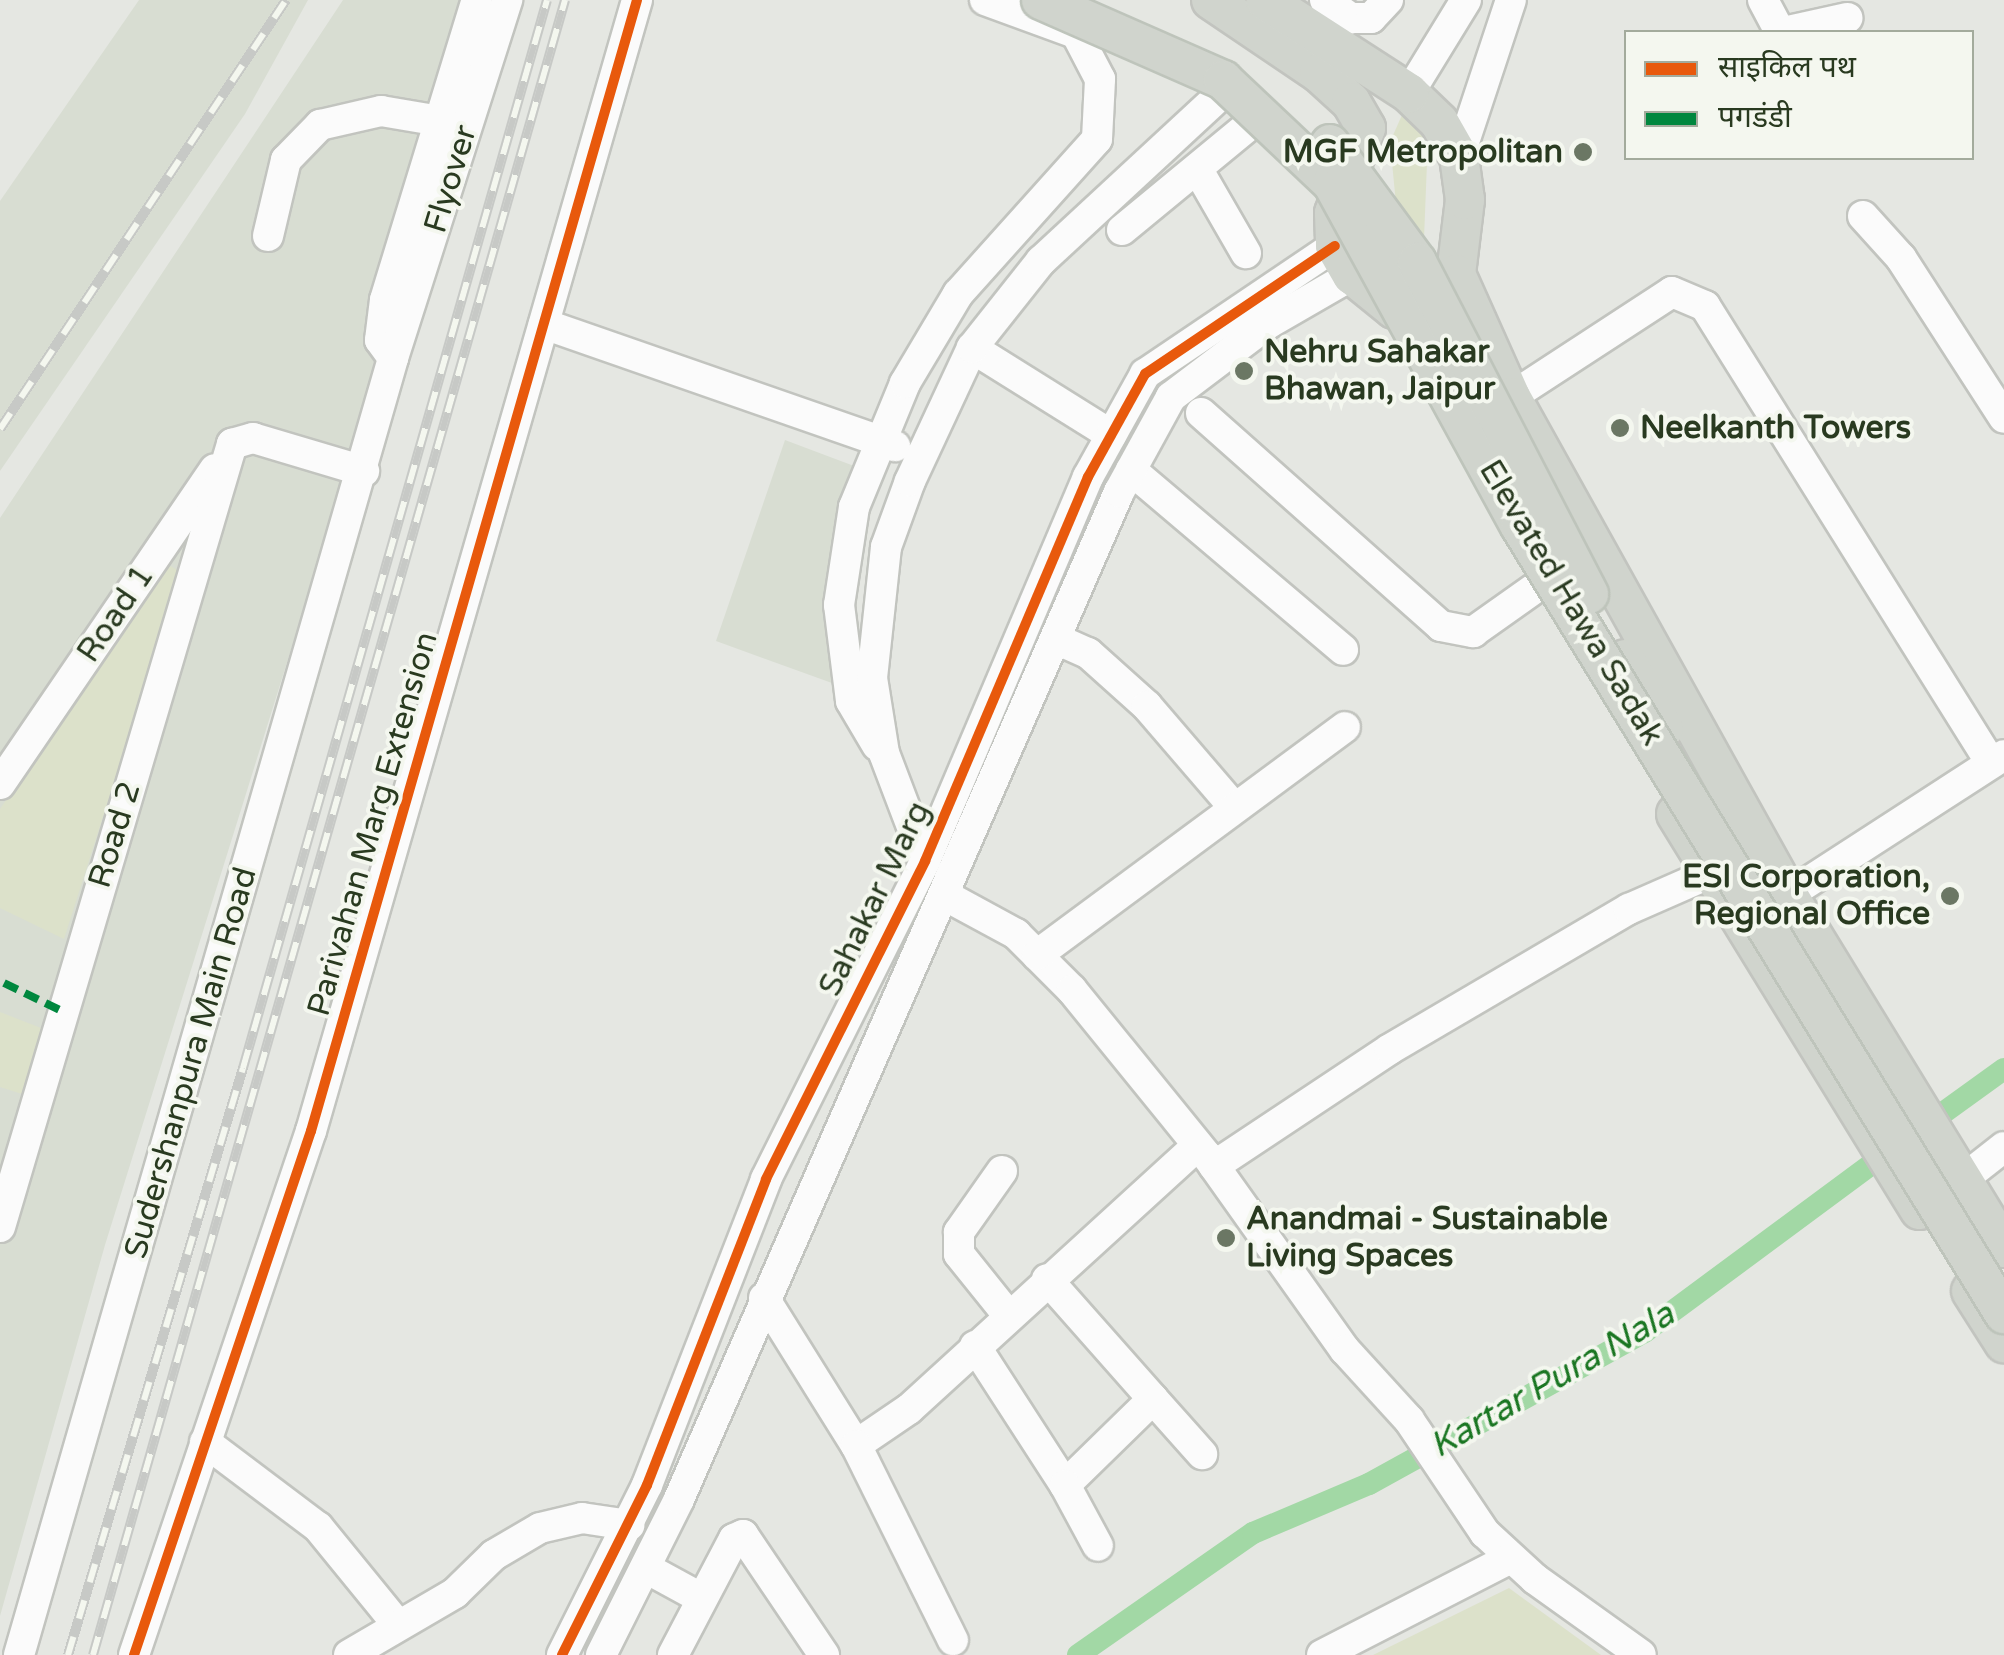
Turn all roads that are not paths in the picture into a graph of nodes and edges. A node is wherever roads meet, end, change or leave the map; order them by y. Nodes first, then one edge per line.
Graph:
1 (476, 0) edge
2 (507, 0) edge
3 (637, 0) edge
4 (985, 0) edge
5 (1041, 0) edge
6 (1098, 0) edge
7 (1210, 0) edge
8 (1264, 0) edge
9 (1325, 0) edge
10 (1388, 0) edge
11 (1466, 0) edge
12 (1511, 0) edge
13 (1763, 0) edge
14 (1847, 18) dead end
15 (1781, 30) edge
16 (1791, 30) edge
17 (1076, 33) junction
18 (1336, 66) junction
19 (1409, 93) junction
20 (1218, 96) junction
21 (440, 121) junction
22 (1254, 122) junction
23 (1366, 128) junction
24 (1097, 139) junction
25 (1459, 157) junction
26 (1198, 170) junction
27 (1137, 172) junction
28 (1863, 216) dead end
29 (1122, 230) dead end
30 (268, 236) dead end
31 (1246, 253) dead end
32 (1349, 258) junction
33 (1456, 274) junction
34 (544, 324) junction
35 (972, 348) junction
36 (393, 358) junction
37 (1510, 397) junction
38 (1201, 414) dead end
39 (2004, 418) edge
40 (1111, 435) junction
41 (880, 440) junction
42 (232, 444) junction
43 (922, 456) junction
44 (1131, 470) junction
45 (361, 481) junction
46 (1538, 586) junction
47 (1056, 639) junction
48 (1343, 650) dead end
49 (1345, 727) dead end
50 (884, 752) junction
51 (1997, 759) edge
52 (0, 784) edge
53 (1234, 807) junction
54 (924, 861) junction
55 (1711, 873) junction
56 (1788, 895) junction
57 (946, 896) junction
58 (1037, 955) junction
59 (1866, 1028) junction
60 (2004, 1147) edge
61 (1206, 1156) junction
62 (1002, 1171) dead end
63 (1962, 1180) junction
64 (0, 1226) edge
65 (2004, 1248) edge
66 (1047, 1279) junction
67 (764, 1298) junction
68 (2004, 1314) edge
69 (1008, 1315) junction
70 (2004, 1343) edge
71 (975, 1346) junction
72 (1153, 1398) junction
73 (205, 1442) junction
74 (856, 1445) junction
75 (1202, 1454) dead end
76 (1065, 1485) junction
77 (628, 1525) junction
78 (1098, 1546) dead end
79 (1511, 1558) junction
80 (646, 1568) junction
81 (701, 1598) junction
82 (398, 1625) junction
83 (953, 1640) dead end
84 (606, 1652) edge
85 (19, 1655) edge
86 (134, 1655) edge
87 (349, 1655) edge
88 (562, 1655) edge
89 (673, 1655) edge
90 (824, 1655) edge
91 (1322, 1655) edge
92 (1642, 1655) edge

1 - 21 street
2 - 36 street, Flyover
3 - 34 street, Parivahan Marg Extension
4 - 17 street
5 - 68 main road, Elevated Hawa Sadak, bridge
6 - 59 main road, Elevated Hawa Sadak, bridge
7 - 18 main road
8 - 18 main road
9 - 10 street
11 - 19 street
12 - 25 street
13 - 15 street
14 - 16 street
17 - 20 street
17 - 24 street
18 - 19 main road
18 - 23 main road
19 - 23 main road
19 - 25 main road
20 - 22 street
20 - 27 street
21 - 30 street
21 - 36 street
22 - 26 street
22 - 32 street
23 - 32 main road
24 - 27 street
24 - 41 street
25 - 33 main road
26 - 29 street
26 - 31 street
27 - 35 street
28 - 39 street
32 - 33 main road
32 - 40 street, Sahakar Marg
32 - 44 street, Sahakar Marg
32 - 46 main road
33 - 37 main road
34 - 41 street
34 - 73 street, Parivahan Marg Extension
35 - 40 street
35 - 43 street
36 - 45 street, Sudershanpura Main Road
37 - 51 street
37 - 56 main road
38 - 46 street
40 - 54 street, Sahakar Marg
41 - 43 street
41 - 50 street
42 - 45 street
42 - 52 street, Road 1
42 - 64 street, Road 2
43 - 50 street
44 - 47 street, Sahakar Marg
44 - 48 street
45 - 85 street, Sudershanpura Main Road
46 - 55 main road
47 - 53 street
47 - 57 street, Sahakar Marg
49 - 53 street
50 - 54 street
51 - 56 street
53 - 58 street
54 - 77 street, Sahakar Marg
55 - 61 street
55 - 70 main road
56 - 59 main road
57 - 58 street
57 - 67 street, Sahakar Marg
58 - 61 street
59 - 63 main road
60 - 63 street
61 - 66 street
61 - 79 street
62 - 69 street
63 - 65 main road
66 - 69 street
66 - 72 street
67 - 74 street
67 - 80 street, Sahakar Marg
69 - 71 street
71 - 74 street
71 - 76 street
72 - 75 street
72 - 76 street
73 - 82 street
73 - 86 street, Parivahan Marg Extension
74 - 83 street
76 - 78 street
77 - 82 street
77 - 88 street, Sahakar Marg
79 - 91 street
79 - 92 street
80 - 81 street
80 - 84 street, Sahakar Marg
81 - 89 street
81 - 90 street
82 - 87 street

